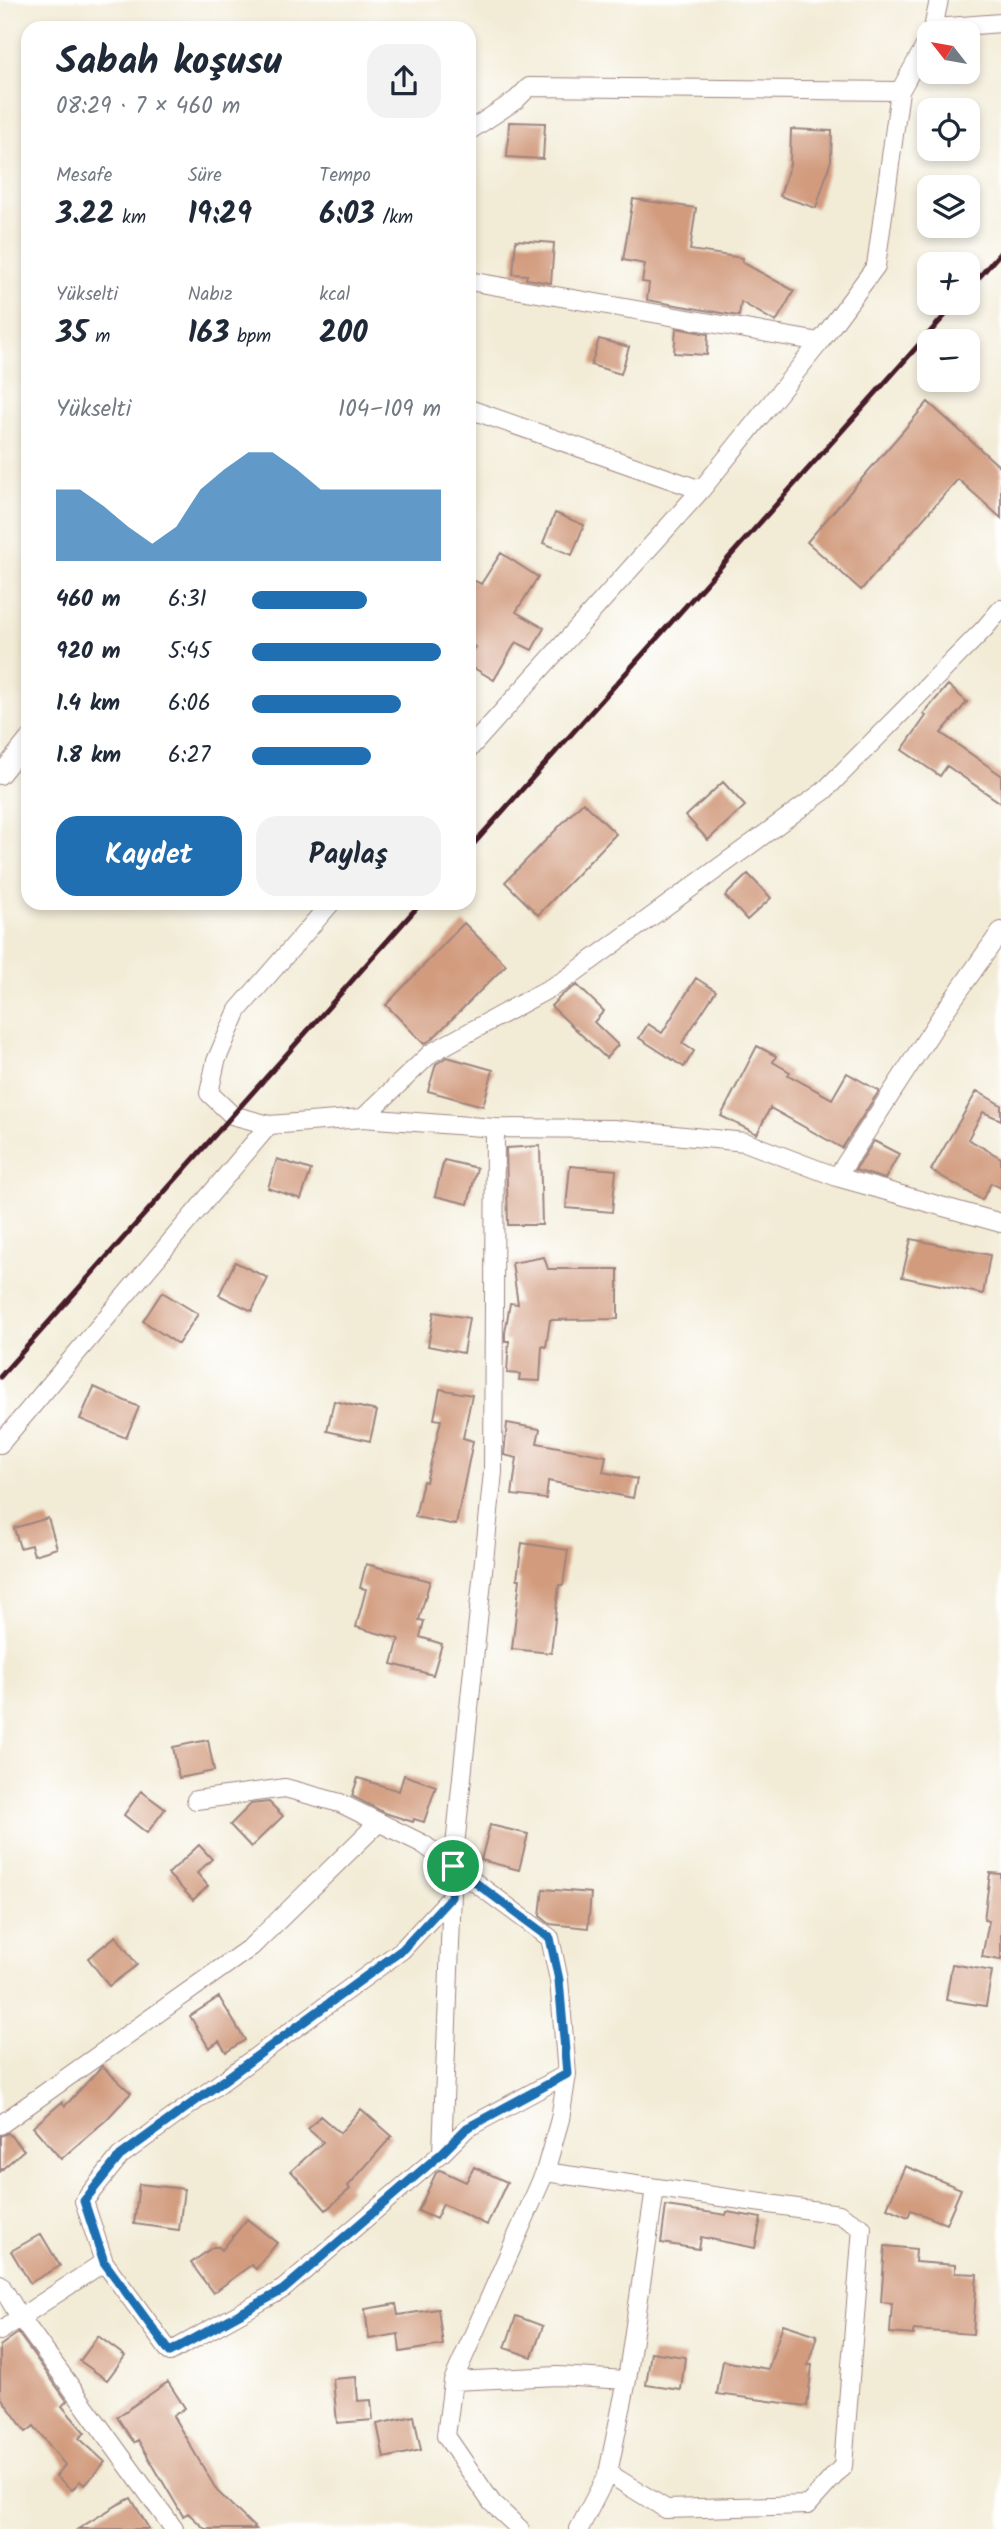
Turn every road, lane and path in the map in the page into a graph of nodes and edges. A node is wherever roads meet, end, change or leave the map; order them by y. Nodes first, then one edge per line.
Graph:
1 (939, 0) edge
2 (935, 21) edge
3 (1001, 23) edge
4 (980, 26) edge
5 (917, 60) edge
6 (900, 91) junction
7 (476, 126) edge
8 (476, 282) edge
9 (820, 342) junction
10 (476, 411) edge
11 (701, 490) junction
12 (1001, 609) edge
13 (476, 741) edge
14 (21, 749) edge
15 (0, 775) edge
16 (319, 910) edge
17 (1001, 931) edge
18 (363, 1118) junction
19 (268, 1125) junction
20 (495, 1128) junction
21 (838, 1177) junction
22 (1001, 1223) edge
23 (0, 1444) edge
24 (196, 1800) dead end
25 (379, 1822) junction
26 (453, 1866) junction
27 (451, 1897) junction
28 (567, 2074) junction
29 (0, 2125) edge
30 (442, 2153) junction
31 (545, 2172) junction
32 (655, 2189) junction
33 (104, 2262) junction
34 (0, 2284) edge
35 (20, 2317) junction
36 (0, 2331) edge
37 (627, 2380) junction
38 (453, 2381) junction
39 (608, 2473) junction
40 (174, 2529) edge
41 (520, 2529) edge
42 (579, 2529) edge

1 - 2 street
3 - 4 street
5 - 6 street
6 - 7 street
6 - 9 street
8 - 9 street
9 - 11 street
10 - 11 street
11 - 13 street
12 - 18 street
14 - 15 street
16 - 19 street
17 - 21 street
18 - 19 street
18 - 20 street
19 - 23 street
20 - 21 street
20 - 26 street
21 - 22 street
24 - 25 street
25 - 26 street
25 - 29 street
26 - 27 street
26 - 28 street
27 - 30 street
27 - 33 street
28 - 30 street
28 - 31 street
30 - 33 street
31 - 32 street
31 - 38 street
32 - 37 street
32 - 39 street
33 - 35 street
34 - 35 street
35 - 36 street
35 - 40 street
37 - 38 street
37 - 39 street
38 - 41 street
39 - 42 street

